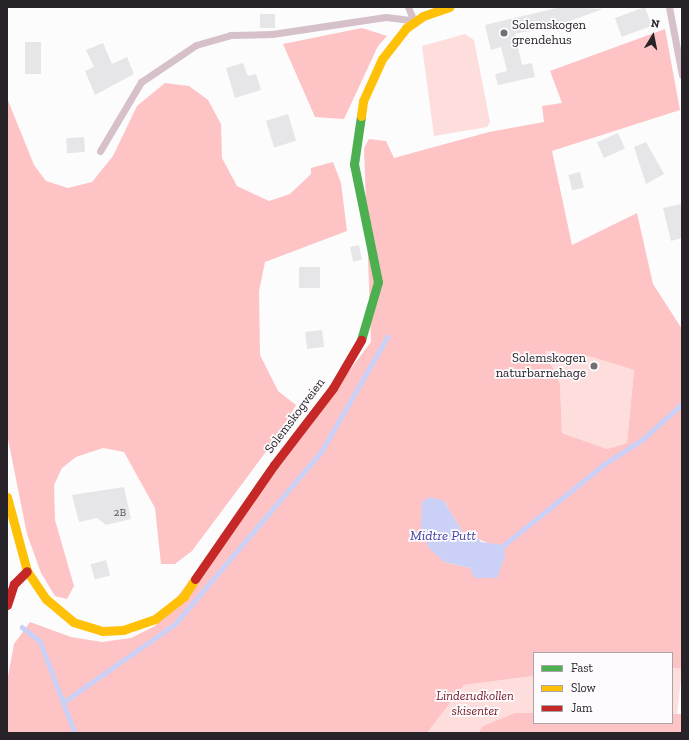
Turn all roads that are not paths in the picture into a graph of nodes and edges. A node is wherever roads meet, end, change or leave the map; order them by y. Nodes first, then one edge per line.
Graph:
1 (408, 7) edge
2 (449, 7) edge
3 (668, 7) edge
4 (414, 21) junction
5 (682, 75) edge
6 (100, 151) dead end
7 (7, 497) edge
8 (26, 571) junction
9 (7, 605) edge

1 - 4 lane
2 - 4 street, Solemskogveien
3 - 5 lane
4 - 6 lane
4 - 8 street, Solemskogveien
7 - 8 street, Solemskogveien
8 - 9 street

